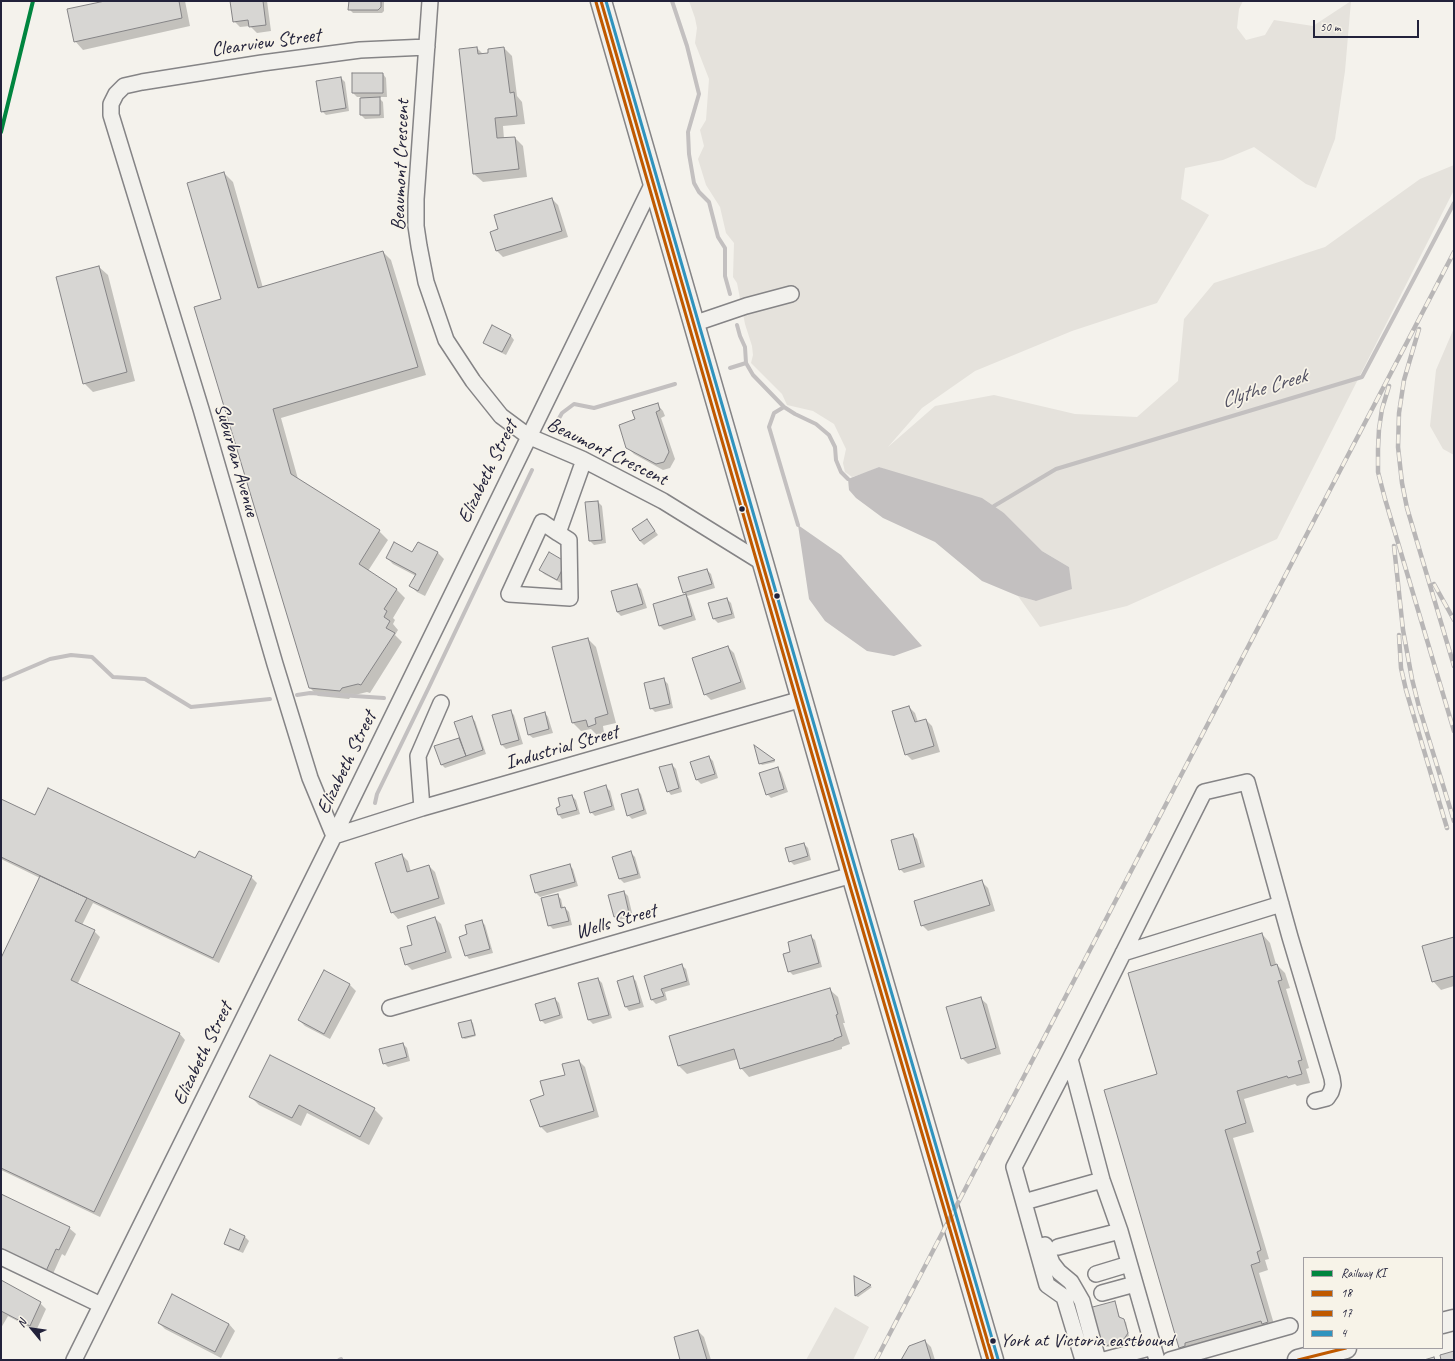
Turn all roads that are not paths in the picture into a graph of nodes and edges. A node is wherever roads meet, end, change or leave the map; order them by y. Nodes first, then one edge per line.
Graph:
1 (430, 1) edge
2 (601, 1) edge
3 (427, 47) junction
4 (116, 94) joint
5 (653, 183) junction
6 (791, 294) dead end
7 (693, 324) junction
8 (528, 436) junction
9 (584, 460) junction
10 (558, 532) junction
11 (763, 563) junction
12 (802, 699) junction
13 (441, 703) dead end
14 (422, 808) junction
15 (334, 836) junction
16 (852, 876) junction
17 (1282, 904) junction
18 (1123, 953) junction
19 (390, 1008) dead end
20 (1070, 1059) junction
21 (1315, 1101) dead end
22 (1102, 1180) junction
23 (1028, 1201) junction
24 (1120, 1231) junction
25 (1058, 1247) dead end
26 (1, 1257) edge
27 (1129, 1264) junction
28 (1096, 1274) dead end
29 (1135, 1284) junction
30 (1102, 1293) dead end
31 (101, 1305) junction
32 (1454, 1320) edge
33 (1443, 1323) edge
34 (1290, 1326) dead end
35 (1342, 1349) edge
36 (1155, 1353) edge
37 (74, 1360) edge
38 (993, 1360) edge
39 (1083, 1360) edge
40 (1098, 1360) edge
41 (1104, 1360) edge
42 (1170, 1360) edge
43 (1298, 1360) edge

1 - 3 street, Beaumont Crescent
2 - 5 main road
3 - 4 street, Clearview Street
3 - 8 street, Beaumont Crescent
4 - 15 street, Suburban Avenue
5 - 7 main road
5 - 8 street, Elizabeth Street
6 - 7 street
7 - 11 main road
8 - 9 street, Beaumont Crescent
8 - 15 street, Elizabeth Street
9 - 10 street
9 - 11 street, Beaumont Crescent
10 - 10 street
11 - 12 main road
12 - 14 street, Industrial Street
12 - 16 main road
13 - 14 street
14 - 15 street, Industrial Street
15 - 31 street, Elizabeth Street
16 - 19 street, Wells Street
16 - 38 main road
17 - 18 street
17 - 18 street
17 - 21 street
18 - 20 street
20 - 22 street
20 - 23 street
22 - 23 street
22 - 24 street
23 - 39 street
23 - 40 street
24 - 25 street
24 - 27 street
26 - 31 street
27 - 28 street
27 - 29 street
29 - 30 street
29 - 36 street
31 - 37 street, Elizabeth Street
32 - 33 main road
34 - 42 street
35 - 43 main road
36 - 41 street

